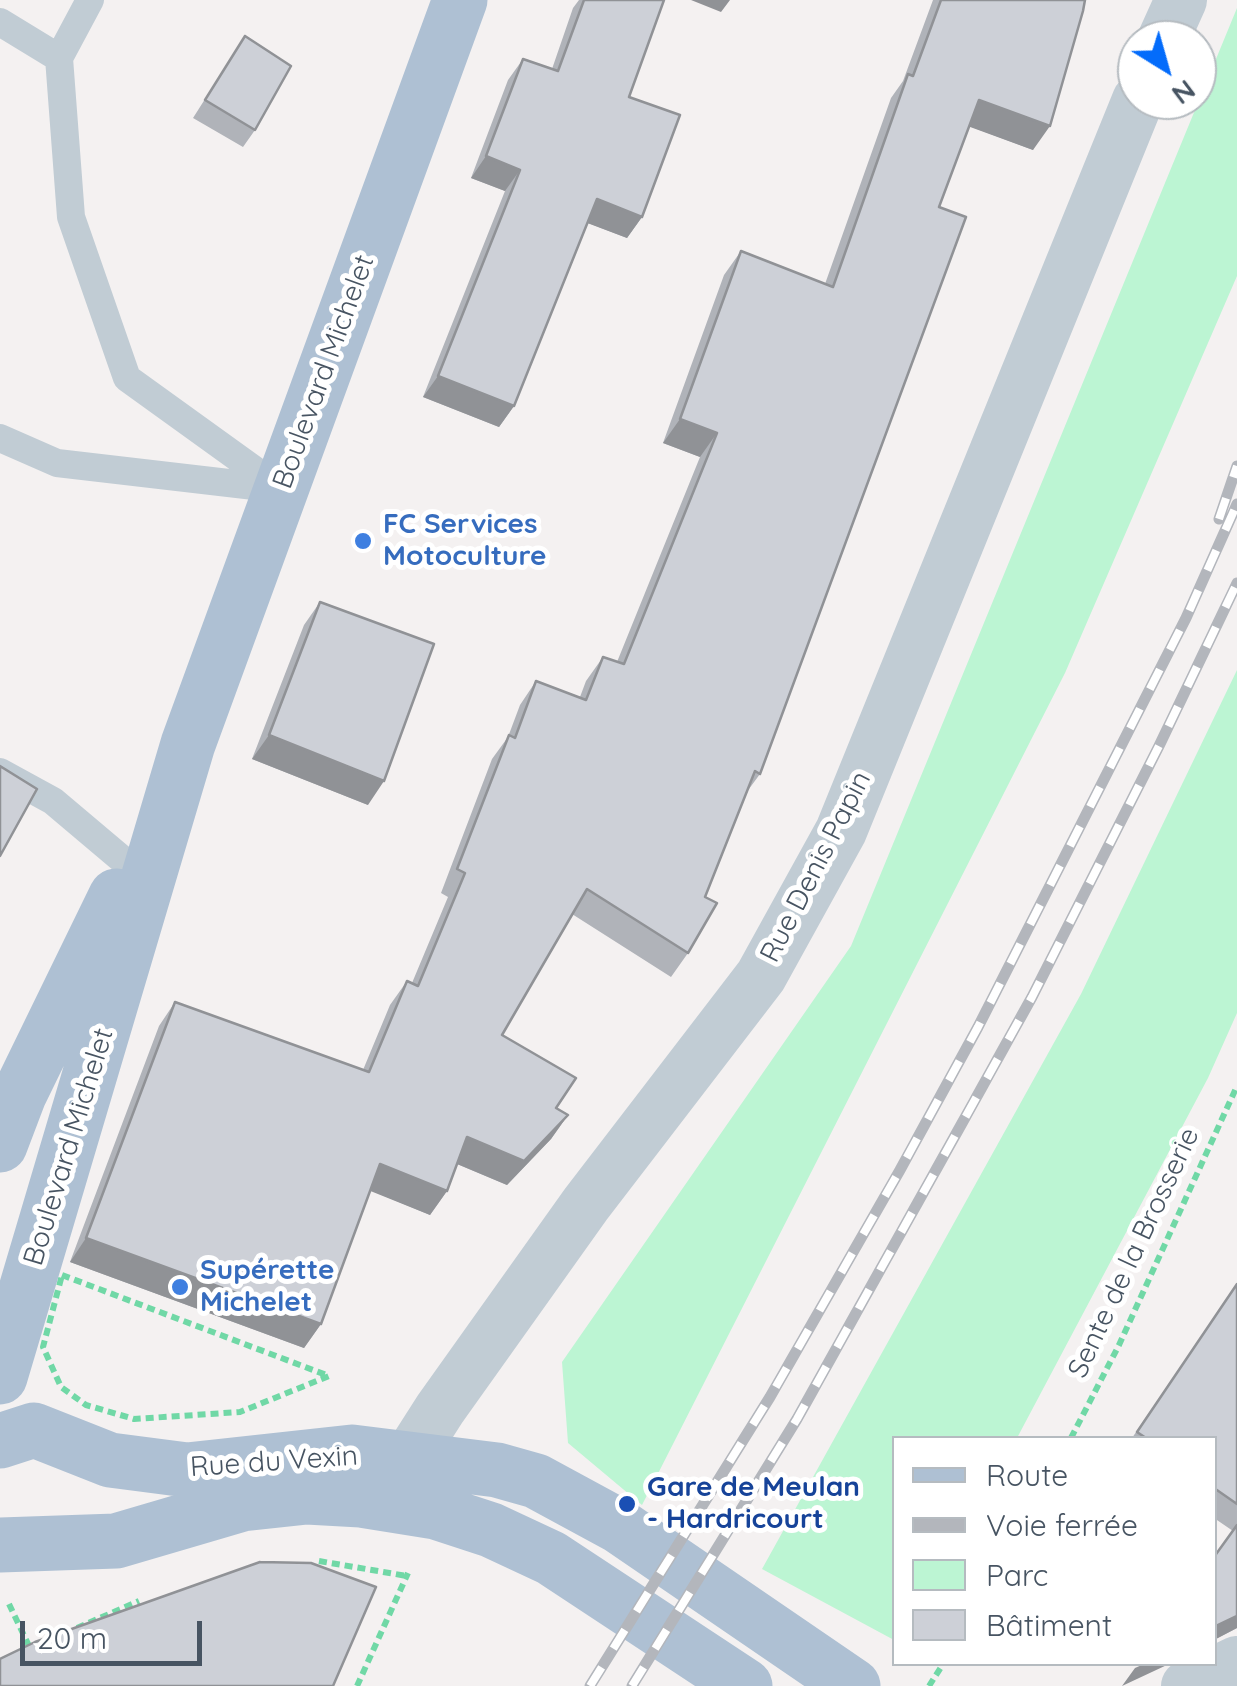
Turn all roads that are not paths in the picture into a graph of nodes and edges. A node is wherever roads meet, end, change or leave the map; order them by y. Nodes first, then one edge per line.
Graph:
1 (90, 0) edge
2 (460, 0) edge
3 (0, 22) edge
4 (59, 58) junction
5 (1130, 120) edge
6 (0, 438) edge
7 (281, 489) junction
8 (188, 744) junction
9 (0, 772) edge
10 (130, 866) junction
11 (0, 1145) edge
12 (1, 1374) edge
13 (17, 1436) edge
14 (410, 1457) junction
15 (381, 1502) junction
16 (0, 1544) edge
17 (1237, 1662) edge
18 (745, 1686) edge
19 (853, 1686) edge
20 (1188, 1686) edge

1 - 4 lane
2 - 7 main road, Boulevard Michelet
3 - 4 lane
4 - 7 lane
5 - 14 street, Rue Denis Papin
6 - 7 lane
7 - 8 main road, Boulevard Michelet
8 - 10 main road, Boulevard Michelet
8 - 12 main road, Boulevard Michelet
9 - 10 lane
10 - 11 main road, Boulevard Michelet
12 - 13 main road
13 - 14 main road, Rue du Vexin
14 - 15 street, Rue Denis Papin
14 - 19 main road, Rue du Vexin
15 - 16 main road, Rue du Vexin
15 - 18 main road, Rue du Vexin
17 - 20 street

